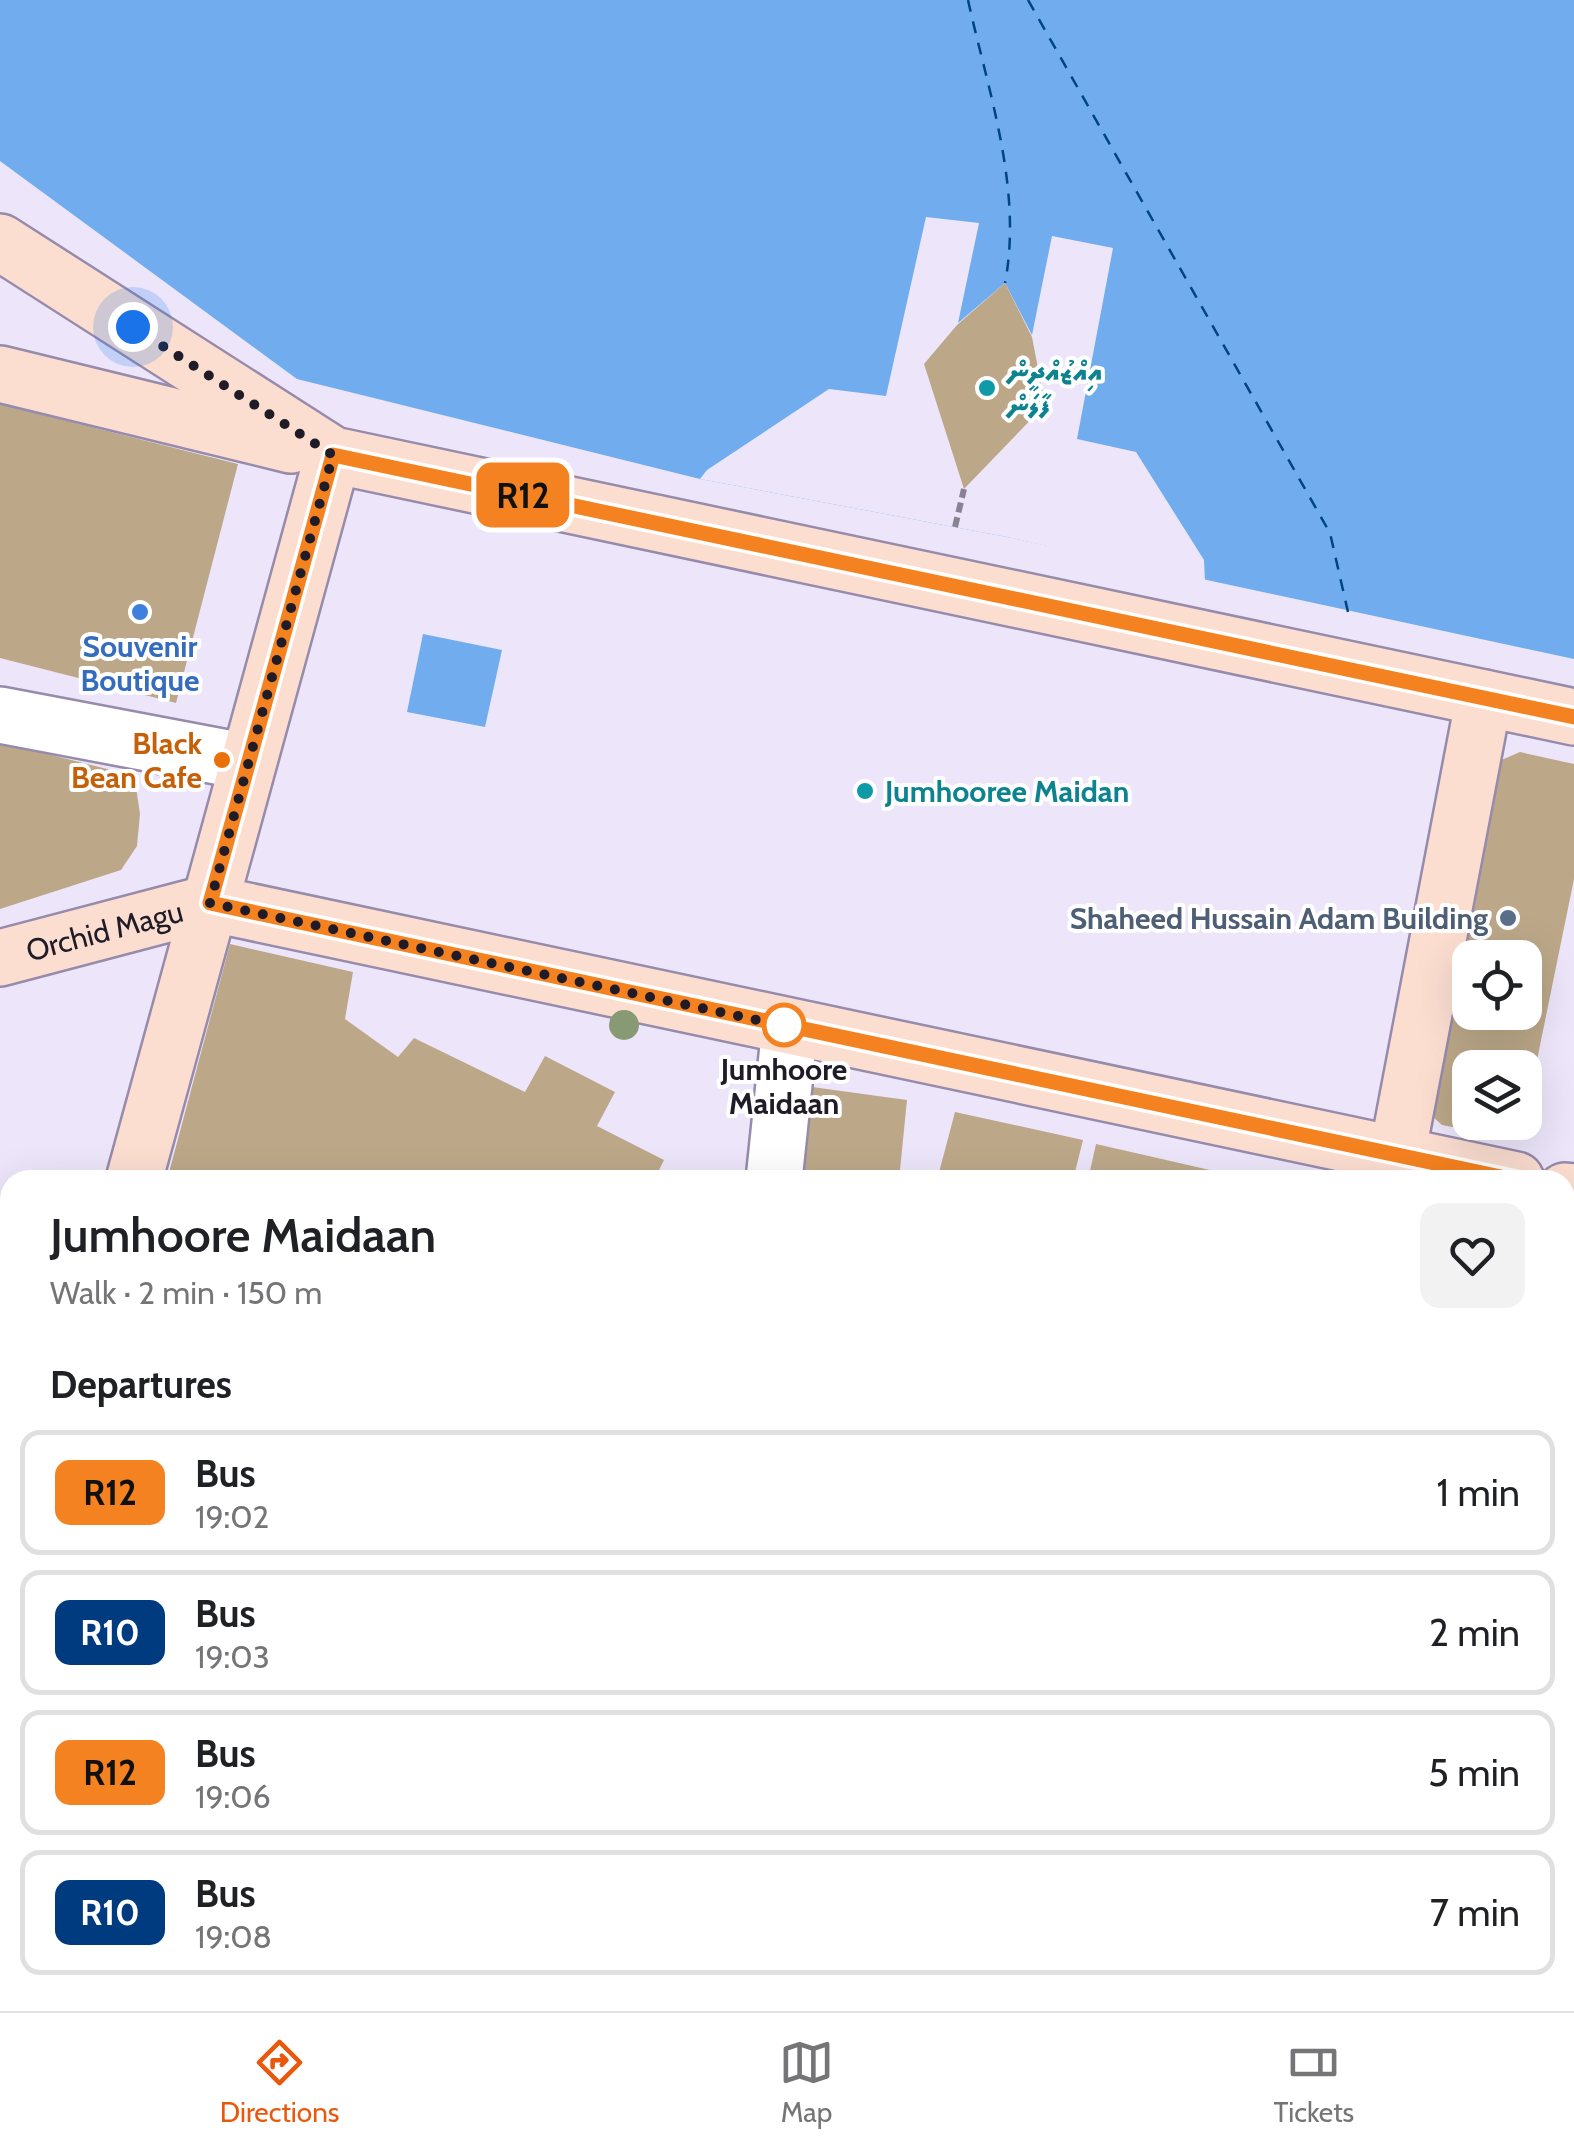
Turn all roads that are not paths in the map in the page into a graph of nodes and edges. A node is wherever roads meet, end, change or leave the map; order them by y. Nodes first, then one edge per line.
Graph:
1 (0, 242) edge
2 (0, 374) edge
3 (333, 455) junction
4 (1484, 698) junction
5 (0, 715) edge
6 (1574, 717) edge
7 (248, 762) junction
8 (210, 903) junction
9 (0, 958) edge
10 (790, 1027) junction
11 (1397, 1155) junction
12 (137, 1170) edge
13 (775, 1170) edge
14 (1468, 1170) edge

1 - 3 street
2 - 3 street
3 - 4 street
3 - 7 street
4 - 6 street
4 - 11 street
5 - 7 street
7 - 8 street
8 - 9 street, Orchid Magu
8 - 10 street
8 - 12 street
10 - 11 street
10 - 13 street
11 - 14 street

